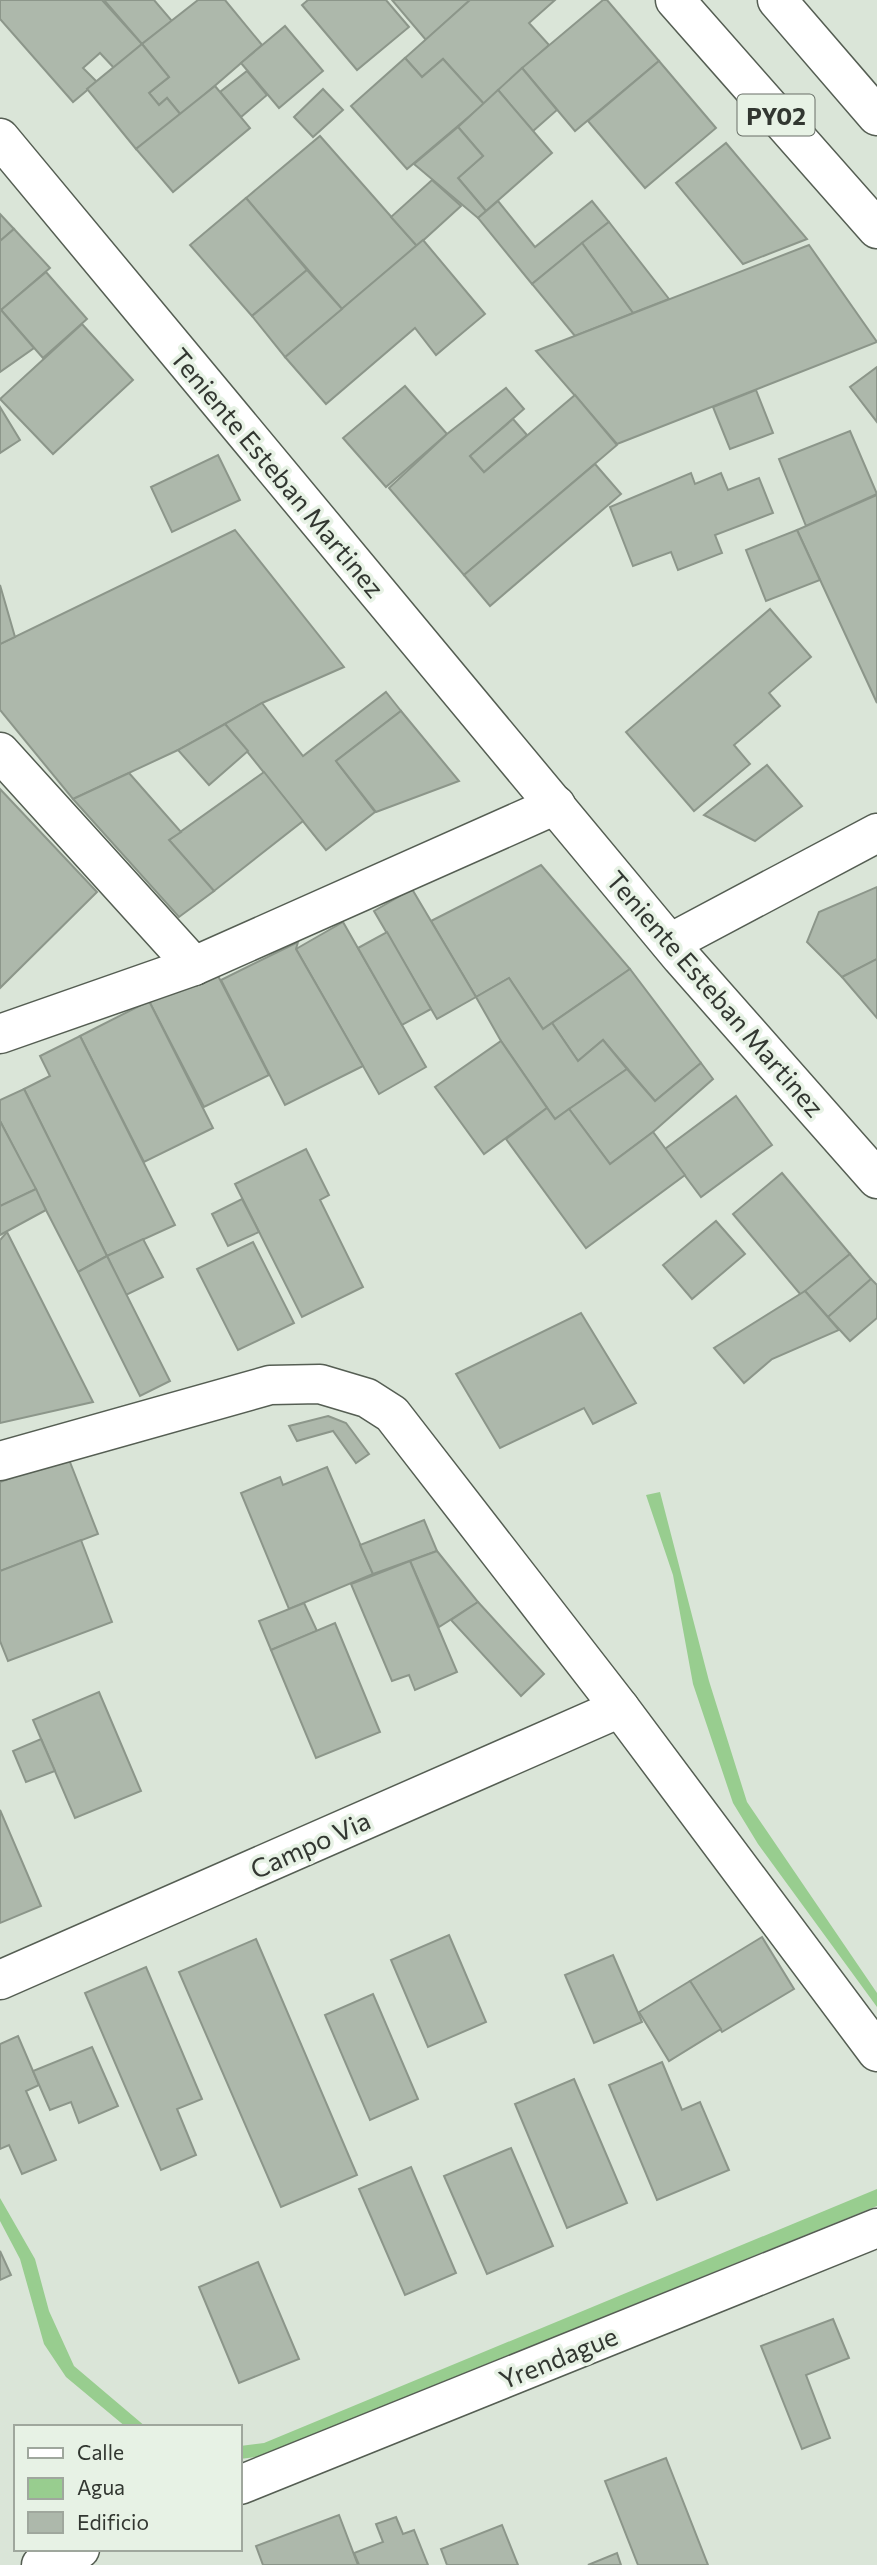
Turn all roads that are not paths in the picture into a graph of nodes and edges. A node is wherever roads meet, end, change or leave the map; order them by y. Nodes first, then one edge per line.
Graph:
1 (675, 0) edge
2 (777, 0) edge
3 (877, 116) edge
4 (0, 138) edge
5 (877, 229) edge
6 (0, 752) edge
7 (556, 806) junction
8 (877, 833) edge
9 (670, 943) junction
10 (194, 966) junction
11 (0, 1034) edge
12 (869, 1156) edge
13 (0, 1461) edge
14 (620, 1708) junction
15 (0, 1980) edge
16 (877, 2052) edge
17 (877, 2228) edge
18 (242, 2484) edge
19 (75, 2551) edge
20 (41, 2565) edge

1 - 5 main road, PY02
2 - 3 main road, PY02
4 - 7 main road, Teniente Esteban Martinez
6 - 10 main road
7 - 9 main road, Teniente Esteban Martinez
7 - 10 main road
8 - 9 main road
9 - 12 main road, Teniente Esteban Martinez
10 - 11 main road
13 - 14 main road
14 - 15 main road, Campo Via
14 - 16 main road
17 - 18 main road, Yrendague
19 - 20 main road

